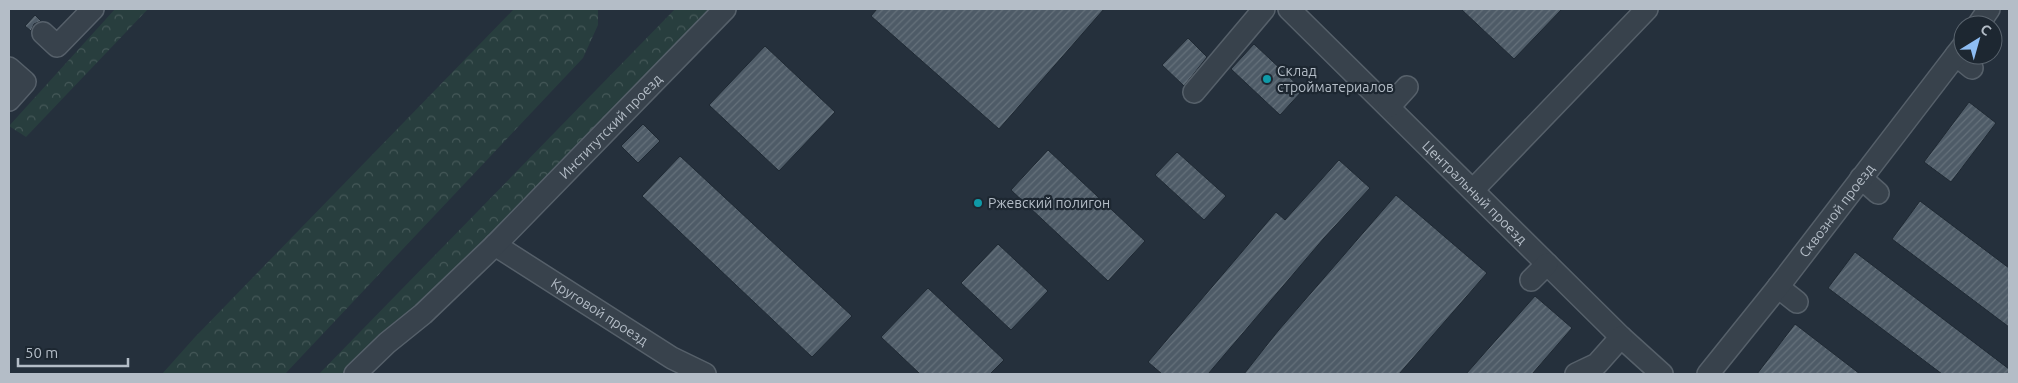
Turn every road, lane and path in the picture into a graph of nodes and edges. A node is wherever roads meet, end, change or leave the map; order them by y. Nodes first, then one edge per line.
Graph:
1 (93, 9) edge
2 (725, 9) edge
3 (1264, 9) edge
4 (1289, 9) edge
5 (1647, 9) edge
6 (43, 33) dead end
7 (1956, 65) edge
8 (9, 68) edge
9 (1407, 87) dead end
10 (1194, 92) dead end
11 (9, 100) edge
12 (1389, 107) junction
13 (1861, 178) junction
14 (1473, 190) junction
15 (1878, 193) dead end
16 (496, 245) junction
17 (1547, 264) junction
18 (1532, 280) dead end
19 (1778, 287) junction
20 (1797, 302) dead end
21 (1621, 337) junction
22 (355, 374) edge
23 (705, 374) edge
24 (1576, 374) edge
25 (1662, 374) edge
26 (1708, 374) edge

1 - 6 street
2 - 16 street, Институтский проезд
3 - 10 street
4 - 12 street, Центральный проезд
5 - 14 street
7 - 13 street, Сквозной проезд
8 - 11 street
9 - 12 street
12 - 14 street, Центральный проезд
13 - 15 street
13 - 19 street, Сквозной проезд
14 - 17 street, Центральный проезд
16 - 22 street, Институтский проезд
16 - 23 street, Круговой проезд
17 - 18 street
17 - 21 street, Центральный проезд
19 - 20 street
19 - 26 street, Сквозной проезд
21 - 24 street
21 - 25 street, Центральный проезд

